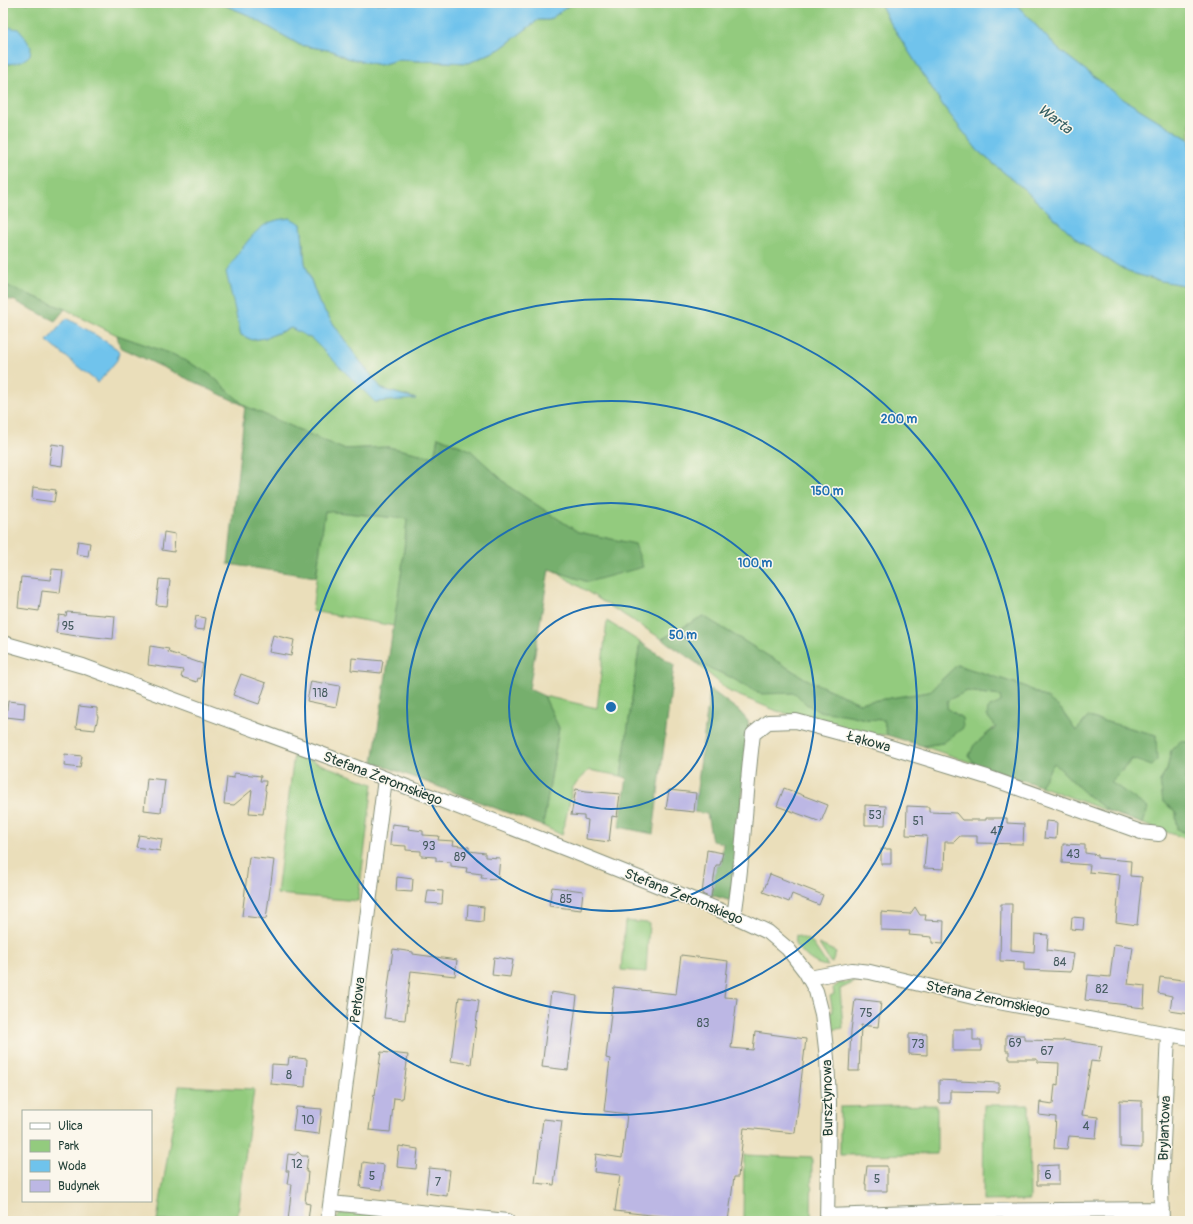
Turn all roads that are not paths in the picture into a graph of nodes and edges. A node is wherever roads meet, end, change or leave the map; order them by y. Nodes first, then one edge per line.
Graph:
1 (3, 643) edge
2 (385, 779) junction
3 (1159, 834) dead end
4 (734, 916) junction
5 (809, 978) junction
6 (1168, 1034) junction
7 (1190, 1038) edge
8 (331, 1203) junction
9 (1162, 1215) edge
10 (827, 1218) edge
11 (328, 1221) edge
12 (507, 1221) edge

1 - 2 street, Stefana Żeromskiego
2 - 4 street, Stefana Żeromskiego
2 - 8 street, Perłowa
3 - 4 street, Łąkowa
4 - 5 street, Stefana Żeromskiego
5 - 6 street, Stefana Żeromskiego
5 - 10 street, Bursztynowa
6 - 7 street, Stefana Żeromskiego
6 - 9 street, Brylantowa
8 - 11 street, Perłowa
8 - 12 street
9 - 10 street

